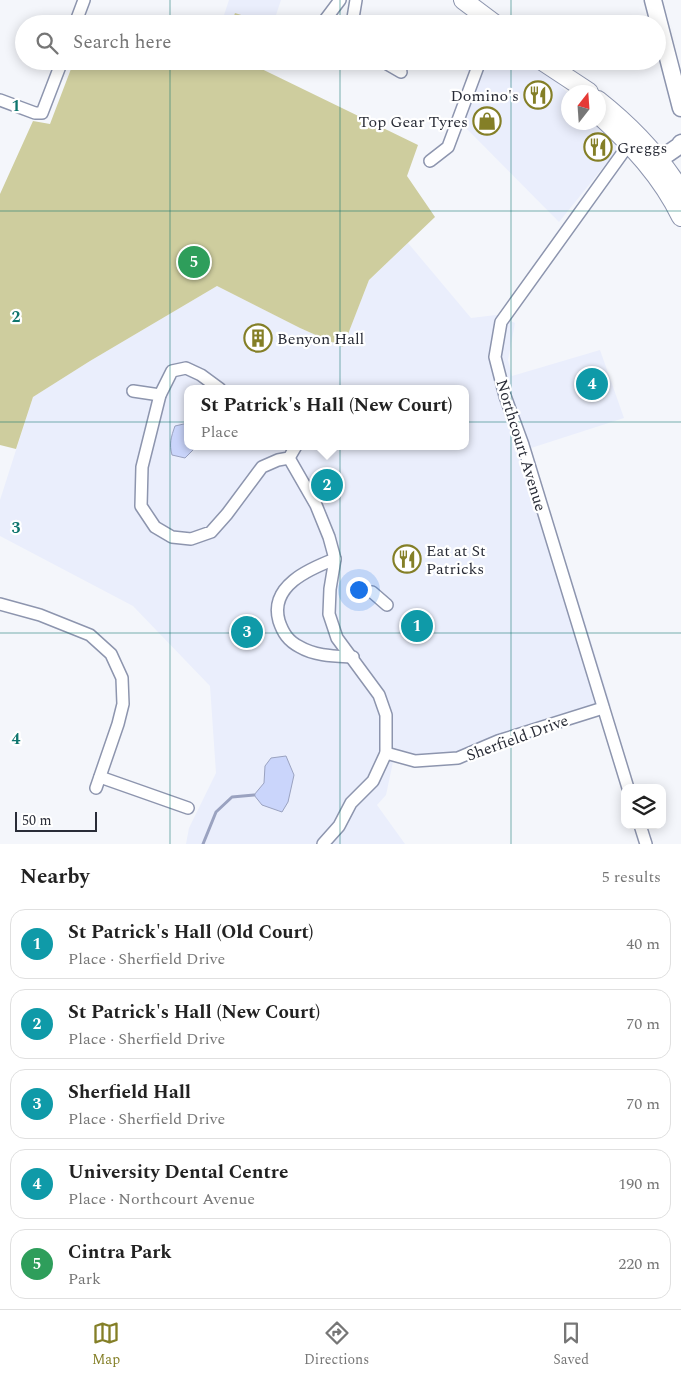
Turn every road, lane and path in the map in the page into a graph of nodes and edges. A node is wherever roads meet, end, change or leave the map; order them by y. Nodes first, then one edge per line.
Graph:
1 (84, 0) edge
2 (340, 0) edge
3 (356, 0) edge
4 (463, 0) edge
5 (653, 0) edge
6 (78, 15) edge
7 (329, 15) edge
8 (354, 15) edge
9 (483, 15) edge
10 (658, 15) edge
11 (666, 40) edge
12 (59, 70) edge
13 (398, 70) edge
14 (477, 70) edge
15 (553, 70) edge
16 (401, 72) dead end
17 (677, 74) edge
18 (572, 85) edge
19 (0, 100) edge
20 (681, 108) edge
21 (606, 109) edge
22 (606, 120) edge
23 (634, 140) junction
24 (681, 143) edge
25 (430, 161) dead end
26 (654, 162) junction
27 (681, 191) edge
28 (681, 217) edge
29 (215, 385) edge
30 (133, 392) dead end
31 (160, 395) junction
32 (294, 450) edge
33 (290, 458) junction
34 (335, 559) junction
35 (372, 592) dead end
36 (0, 604) edge
37 (388, 606) dead end
38 (353, 657) junction
39 (602, 708) junction
40 (386, 753) junction
41 (100, 776) junction
42 (627, 784) edge
43 (96, 788) dead end
44 (188, 808) dead end
45 (641, 829) edge
46 (323, 844) edge
47 (646, 844) edge

1 - 6 street
2 - 7 street
3 - 8 street
4 - 9 main road
5 - 10 street
11 - 17 street
12 - 19 street
13 - 16 street
14 - 25 street
15 - 18 main road
17 - 20 street
21 - 23 main road
22 - 23 main road
23 - 26 main road
23 - 39 street, Northcourt Avenue
24 - 26 street
26 - 27 main road
26 - 28 main road
29 - 31 street
30 - 31 street
31 - 33 street
32 - 33 street
33 - 34 street
34 - 38 street
34 - 38 street
35 - 37 street
36 - 41 street
38 - 40 street
39 - 40 street, Sherfield Drive
39 - 42 street, Northcourt Avenue
40 - 46 street
41 - 43 street
41 - 44 street
45 - 47 street

